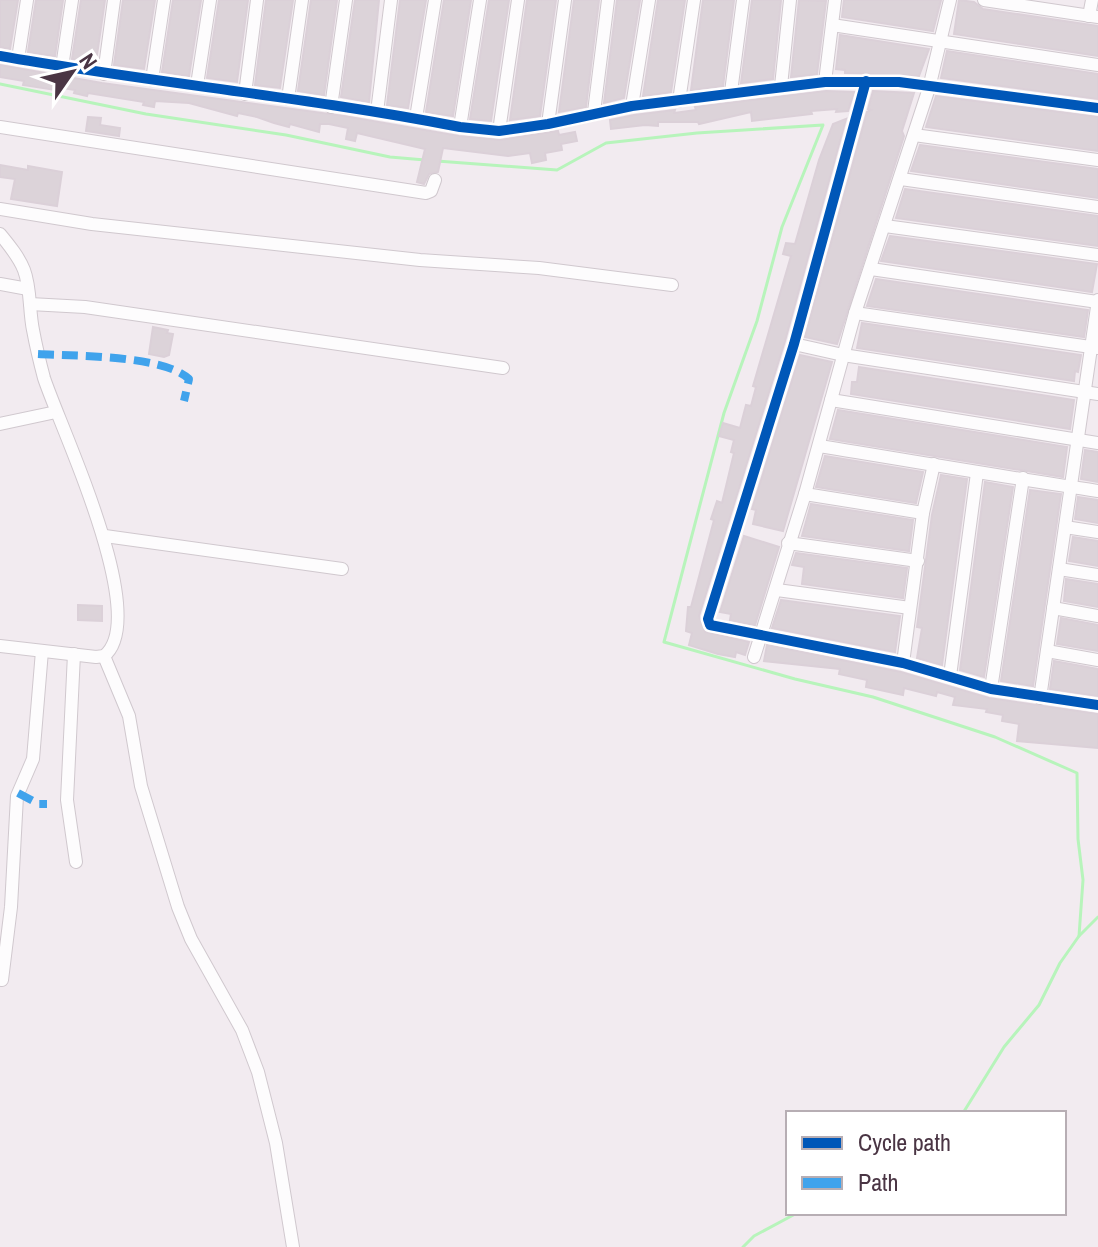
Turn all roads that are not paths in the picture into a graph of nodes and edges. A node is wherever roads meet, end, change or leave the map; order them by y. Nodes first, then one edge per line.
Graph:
1 (27, 0) edge
2 (72, 0) edge
3 (114, 0) edge
4 (164, 0) edge
5 (210, 0) edge
6 (257, 0) edge
7 (302, 0) edge
8 (346, 0) edge
9 (391, 0) edge
10 (435, 0) edge
11 (480, 0) edge
12 (518, 0) edge
13 (565, 0) edge
14 (608, 0) edge
15 (649, 0) edge
16 (694, 0) edge
17 (743, 0) edge
18 (790, 0) edge
19 (835, 0) edge
20 (950, 0) edge
21 (984, 0) edge
22 (1092, 0) edge
23 (998, 1) edge
24 (1048, 5) edge
25 (1094, 17) edge
26 (832, 25) junction
27 (939, 43) junction
28 (0, 56) edge
29 (18, 59) junction
30 (1098, 65) edge
31 (62, 67) junction
32 (104, 74) junction
33 (152, 80) junction
34 (866, 81) junction
35 (825, 82) junction
36 (197, 85) junction
37 (781, 86) junction
38 (929, 88) junction
39 (731, 92) junction
40 (245, 94) junction
41 (288, 99) junction
42 (679, 101) junction
43 (632, 106) junction
44 (331, 107) junction
45 (1098, 108) edge
46 (377, 112) junction
47 (594, 112) junction
48 (416, 118) junction
49 (548, 124) junction
50 (0, 127) edge
51 (460, 127) junction
52 (499, 131) junction
53 (914, 135) junction
54 (1098, 160) edge
55 (901, 179) junction
56 (435, 180) dead end
57 (1098, 207) edge
58 (0, 209) edge
59 (885, 226) junction
60 (0, 234) edge
61 (1098, 255) edge
62 (871, 269) junction
63 (0, 284) edge
64 (672, 285) dead end
65 (28, 289) junction
66 (1098, 301) edge
67 (30, 304) junction
68 (855, 313) junction
69 (794, 344) junction
70 (1094, 348) edge
71 (843, 355) junction
72 (503, 368) dead end
73 (1091, 393) edge
74 (831, 400) junction
75 (56, 412) junction
76 (0, 424) edge
77 (1078, 440) junction
78 (1098, 443) edge
79 (819, 446) junction
80 (934, 464) junction
81 (977, 473) junction
82 (1023, 478) junction
83 (1071, 487) junction
84 (1098, 491) edge
85 (805, 494) junction
86 (923, 513) junction
87 (1065, 527) junction
88 (1098, 532) edge
89 (105, 536) junction
90 (788, 543) junction
91 (918, 561) junction
92 (342, 569) dead end
93 (1059, 569) junction
94 (1098, 575) edge
95 (777, 590) junction
96 (910, 608) junction
97 (1053, 608) junction
98 (1098, 616) edge
99 (761, 635) junction
100 (0, 646) edge
101 (42, 651) junction
102 (1047, 651) junction
103 (74, 654) junction
104 (104, 656) junction
105 (754, 657) dead end
106 (1098, 660) edge
107 (903, 663) junction
108 (950, 676) junction
109 (991, 689) junction
110 (1040, 698) junction
111 (1098, 705) edge
112 (76, 862) dead end
113 (2, 980) dead end
114 (293, 1247) edge

1 - 29 street
2 - 31 street
3 - 32 street
4 - 33 street
5 - 36 street
6 - 40 street
7 - 41 street
8 - 44 street
9 - 46 street
10 - 48 street
11 - 51 street
12 - 52 street
13 - 49 street
14 - 47 street
15 - 43 street
16 - 42 street
17 - 39 street
18 - 37 street
19 - 26 street
20 - 27 street
21 - 23 street
22 - 25 street
23 - 24 street
24 - 25 street
26 - 27 street
26 - 35 street
27 - 30 street
27 - 38 street
28 - 29 street
29 - 31 street
31 - 32 street
32 - 33 street
33 - 36 street
34 - 35 street
34 - 38 street
34 - 69 street
35 - 37 street
36 - 40 street
37 - 39 street
38 - 45 street
38 - 53 street
39 - 42 street
40 - 41 street
41 - 44 street
42 - 43 street
43 - 47 street
44 - 46 street
46 - 48 street
47 - 49 street
48 - 51 street
49 - 52 street
50 - 56 street
51 - 52 street
53 - 54 street
53 - 55 street
55 - 57 street
55 - 59 street
58 - 64 street
59 - 61 street
59 - 62 street
60 - 65 street
62 - 66 street
62 - 68 street
63 - 65 street
65 - 67 street
66 - 70 street
67 - 72 street
67 - 75 street
68 - 70 street
68 - 71 street
69 - 71 street
69 - 99 street
70 - 73 street
71 - 73 street
71 - 74 street
73 - 77 street
74 - 77 street
74 - 79 street
75 - 76 street
75 - 89 street
77 - 78 street
77 - 83 street
79 - 80 street
79 - 85 street
80 - 81 street
80 - 86 street
81 - 82 street
81 - 108 street
82 - 83 street
82 - 109 street
83 - 84 street
83 - 87 street
85 - 86 street
85 - 90 street
86 - 91 street
87 - 88 street
87 - 93 street
89 - 92 street
89 - 104 street
90 - 91 street
90 - 95 street
91 - 96 street
93 - 94 street
93 - 97 street
95 - 96 street
95 - 99 street
96 - 107 street
97 - 98 street
97 - 102 street
99 - 105 street
99 - 107 street
100 - 101 street
101 - 103 street
101 - 113 street
102 - 106 street
102 - 110 street
103 - 104 street
103 - 112 street
104 - 114 street
107 - 108 street
108 - 109 street
109 - 110 street
110 - 111 street

